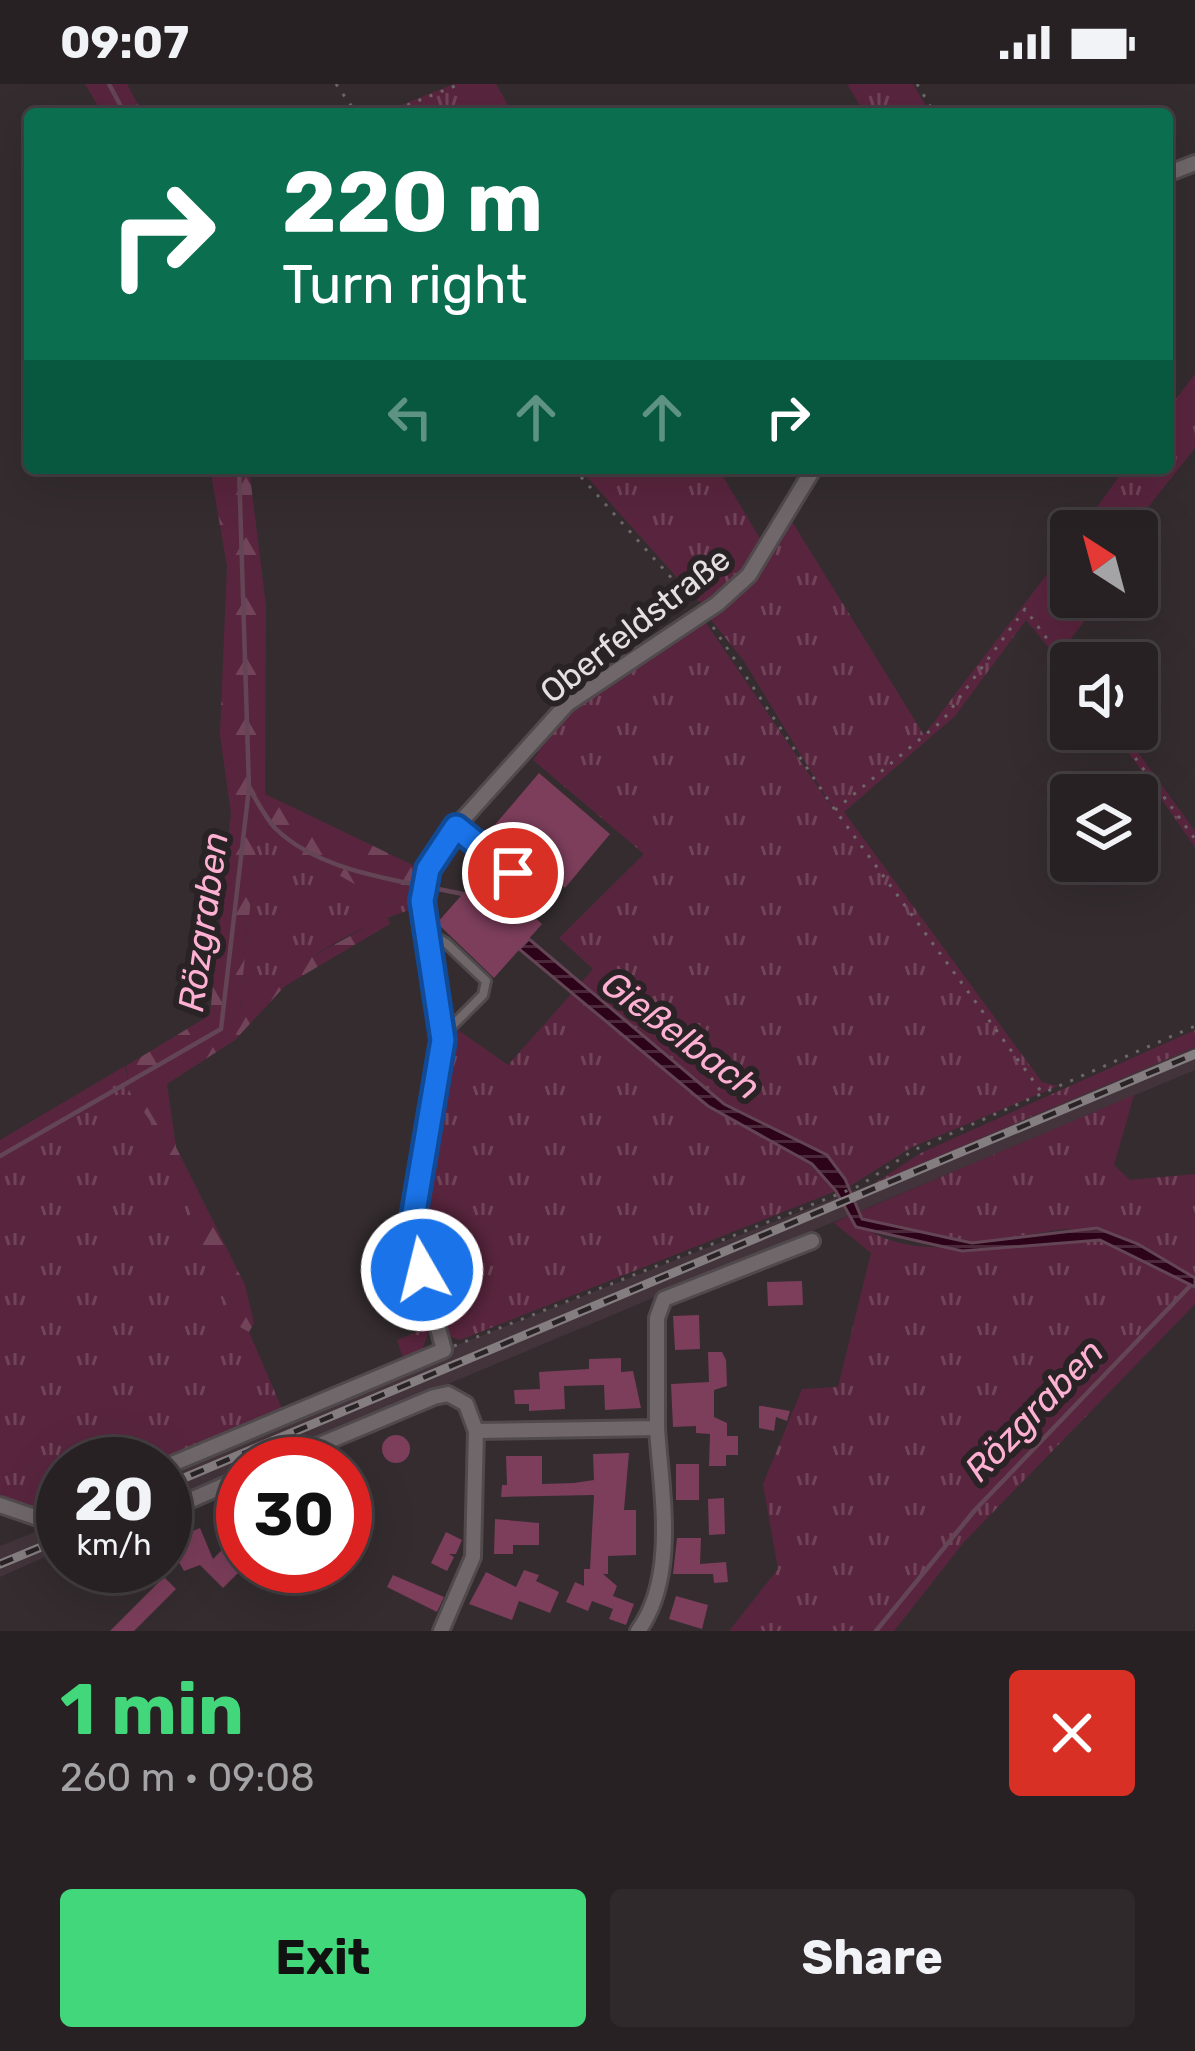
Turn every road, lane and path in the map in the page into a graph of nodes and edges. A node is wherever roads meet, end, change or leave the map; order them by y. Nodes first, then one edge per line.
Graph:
1 (460, 84) edge
2 (400, 108) edge
3 (578, 474) edge
4 (810, 474) edge
5 (701, 612) junction
6 (1050, 643) edge
7 (1129, 750) edge
8 (835, 810) junction
9 (456, 827) junction
10 (1195, 839) edge
11 (544, 899) dead end
12 (429, 934) junction
13 (1195, 1026) edge
14 (442, 1035) junction
15 (1043, 1094) junction
16 (812, 1241) dead end
17 (444, 1350) junction
18 (657, 1428) junction
19 (476, 1431) junction
20 (341, 1437) edge
21 (192, 1456) edge
22 (0, 1505) edge
23 (36, 1517) edge
24 (441, 1631) edge
25 (638, 1631) edge

1 - 2 path
3 - 5 path
4 - 5 street, Oberfeldstraße
5 - 8 path
5 - 9 street, Oberfeldstraße
6 - 8 path
7 - 10 path
8 - 15 path
9 - 11 lane
9 - 12 street, Oberfeldstraße
12 - 14 street
12 - 14 lane
13 - 15 path
14 - 17 street
15 - 17 path
16 - 18 street
17 - 21 street
18 - 19 street
18 - 25 street
19 - 20 street
19 - 24 street
22 - 23 street

